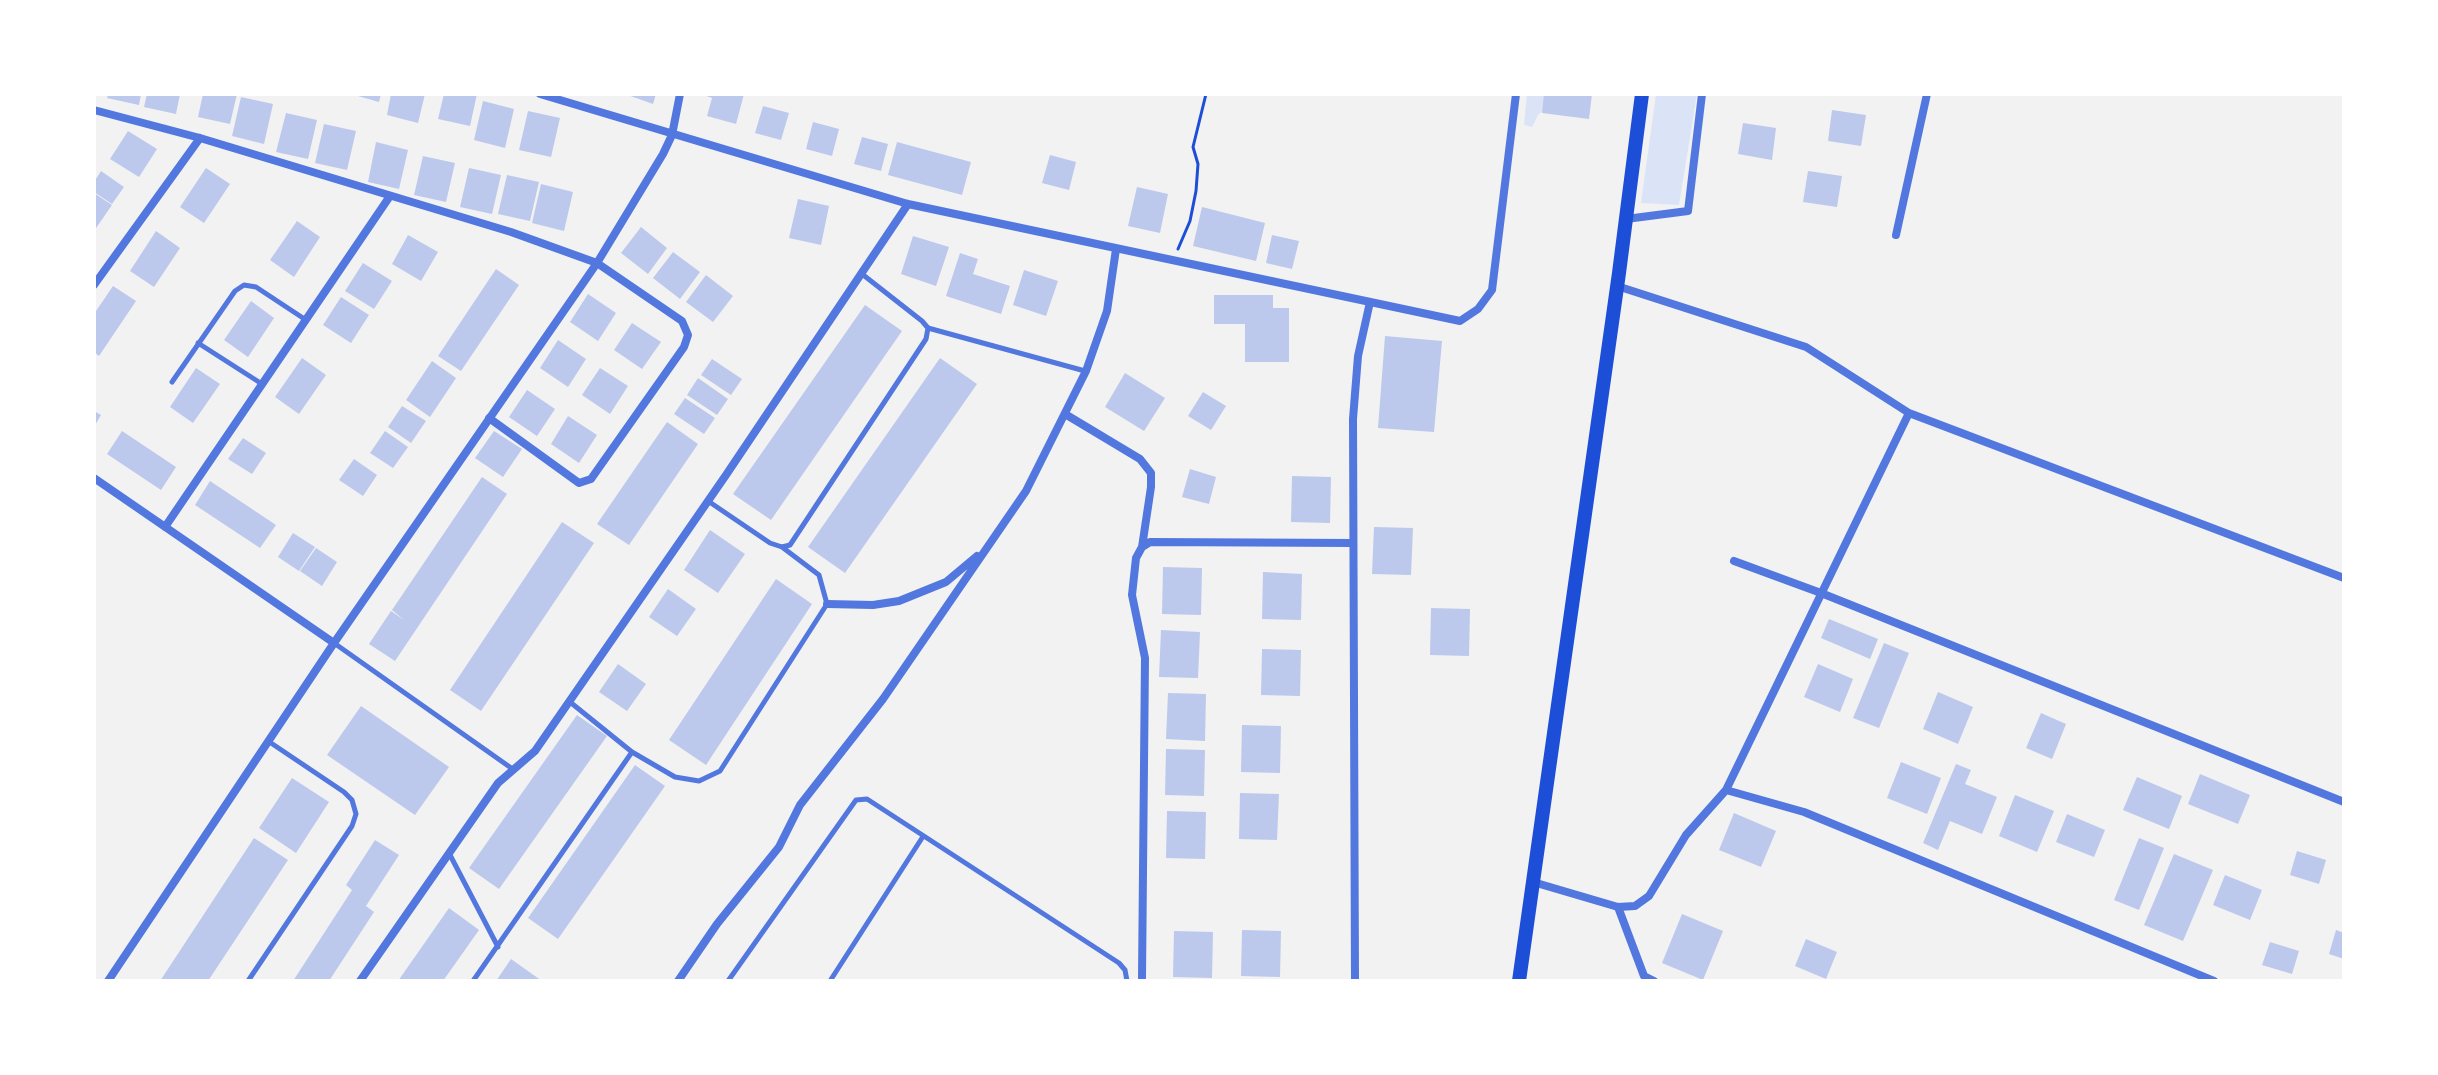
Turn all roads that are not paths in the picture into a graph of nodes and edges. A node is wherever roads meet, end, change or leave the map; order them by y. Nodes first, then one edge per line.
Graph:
1 (540, 94) edge
2 (680, 94) edge
3 (1516, 94) edge
4 (1642, 94) edge
5 (1702, 94) edge
6 (1927, 94) edge
7 (94, 110) edge
8 (672, 135) junction
9 (200, 138) junction
10 (390, 196) junction
11 (908, 204) junction
12 (1626, 219) junction
13 (1896, 235) dead end
14 (1116, 249) junction
15 (597, 263) junction
16 (862, 274) junction
17 (94, 285) edge
18 (1617, 286) junction
19 (1370, 302) junction
20 (307, 320) junction
21 (928, 328) junction
22 (198, 343) junction
23 (1086, 371) junction
24 (172, 382) dead end
25 (263, 385) junction
26 (1909, 413) junction
27 (1065, 414) junction
28 (489, 418) junction
29 (94, 478) edge
30 (708, 501) junction
31 (165, 527) junction
32 (1353, 543) junction
33 (782, 547) junction
34 (1142, 547) junction
35 (984, 550) junction
36 (1734, 561) dead end
37 (2344, 578) edge
38 (1821, 593) junction
39 (827, 604) junction
40 (334, 643) junction
41 (569, 702) junction
42 (268, 741) junction
43 (632, 752) junction
44 (515, 771) junction
45 (1726, 790) junction
46 (2344, 802) edge
47 (922, 838) junction
48 (449, 853) junction
49 (1533, 882) junction
50 (1618, 907) junction
51 (498, 947) junction
52 (1142, 978) dead end
53 (113, 979) edge
54 (248, 981) edge
55 (360, 981) edge
56 (473, 981) edge
57 (678, 981) edge
58 (728, 981) edge
59 (830, 981) edge
60 (1127, 981) edge
61 (1355, 981) edge
62 (1519, 981) edge
63 (1654, 981) edge
64 (2214, 981) edge

1 - 8 street
2 - 8 street
3 - 19 street
4 - 12 main road
5 - 12 street
6 - 13 street
7 - 9 street
8 - 11 street
8 - 15 street
9 - 10 street
9 - 17 street
10 - 15 street
10 - 20 street
11 - 14 street
11 - 16 street
12 - 18 main road
14 - 19 street
14 - 23 street
15 - 28 street
15 - 28 street
16 - 21 lane
16 - 30 street
18 - 26 street
18 - 49 main road
19 - 32 street
20 - 22 lane
20 - 25 street
21 - 23 lane
21 - 33 lane
22 - 24 lane
22 - 25 lane
23 - 27 street
25 - 31 street
26 - 37 street
26 - 38 street
27 - 34 street
27 - 35 street
28 - 40 street
29 - 31 street
30 - 33 lane
30 - 41 street
31 - 40 street
32 - 34 street
32 - 61 street
33 - 39 lane
34 - 52 street
35 - 39 street
35 - 57 street
36 - 38 street
38 - 45 street
38 - 46 street
39 - 43 lane
40 - 42 street
40 - 44 lane
41 - 43 lane
41 - 44 street
42 - 53 street
42 - 54 lane
43 - 51 lane
44 - 48 street
45 - 50 street
45 - 64 street
47 - 58 lane
47 - 59 lane
47 - 60 lane
48 - 51 lane
48 - 55 street
49 - 50 street
49 - 62 main road
50 - 63 street
51 - 56 lane

